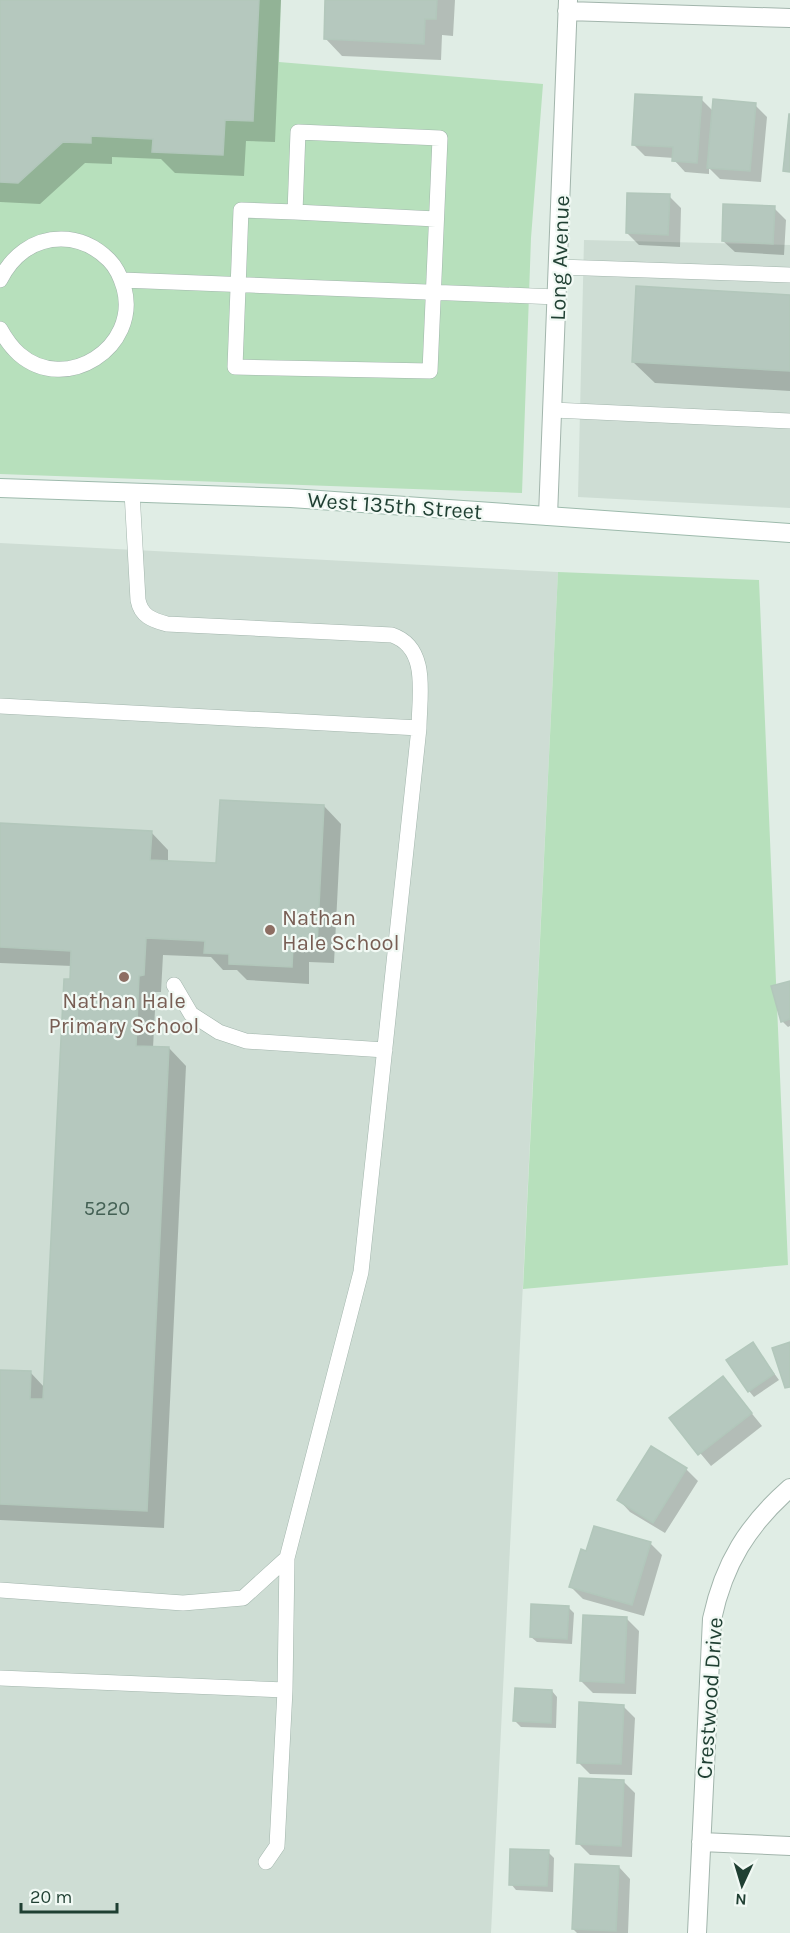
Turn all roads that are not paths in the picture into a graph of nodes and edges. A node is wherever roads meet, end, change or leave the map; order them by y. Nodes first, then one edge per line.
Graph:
1 (568, 5) edge
2 (790, 18) edge
3 (295, 212) junction
4 (436, 219) junction
5 (559, 267) junction
6 (790, 275) edge
7 (0, 279) edge
8 (122, 280) junction
9 (238, 285) junction
10 (434, 292) junction
11 (557, 297) junction
12 (0, 329) edge
13 (4, 345) edge
14 (552, 410) junction
15 (790, 421) edge
16 (0, 488) edge
17 (132, 492) junction
18 (548, 516) junction
19 (790, 533) edge
20 (0, 706) edge
21 (419, 728) junction
22 (174, 985) dead end
23 (385, 1050) junction
24 (790, 1488) edge
25 (287, 1558) junction
26 (0, 1590) edge
27 (0, 1678) edge
28 (285, 1690) junction
29 (701, 1842) junction
30 (790, 1846) edge
31 (266, 1862) dead end
32 (698, 1933) edge

1 - 2 street
1 - 5 street, Long Avenue
3 - 4 lane
3 - 4 lane
3 - 9 lane
4 - 10 lane
5 - 6 lane
5 - 11 street, Long Avenue
7 - 8 lane
8 - 9 lane
8 - 13 lane
9 - 10 lane
9 - 10 lane
10 - 11 lane
11 - 14 street, Long Avenue
12 - 13 lane
14 - 15 lane
14 - 18 street, Long Avenue
16 - 17 street, West 135th Street
17 - 18 street, West 135th Street
17 - 21 lane
18 - 19 street, West 135th Street
20 - 21 lane
21 - 23 lane
22 - 23 lane
23 - 25 lane
24 - 29 street, Crestwood Drive
25 - 26 lane
25 - 28 lane
27 - 28 lane
28 - 31 lane
29 - 30 street
29 - 32 street, Crestwood Drive

